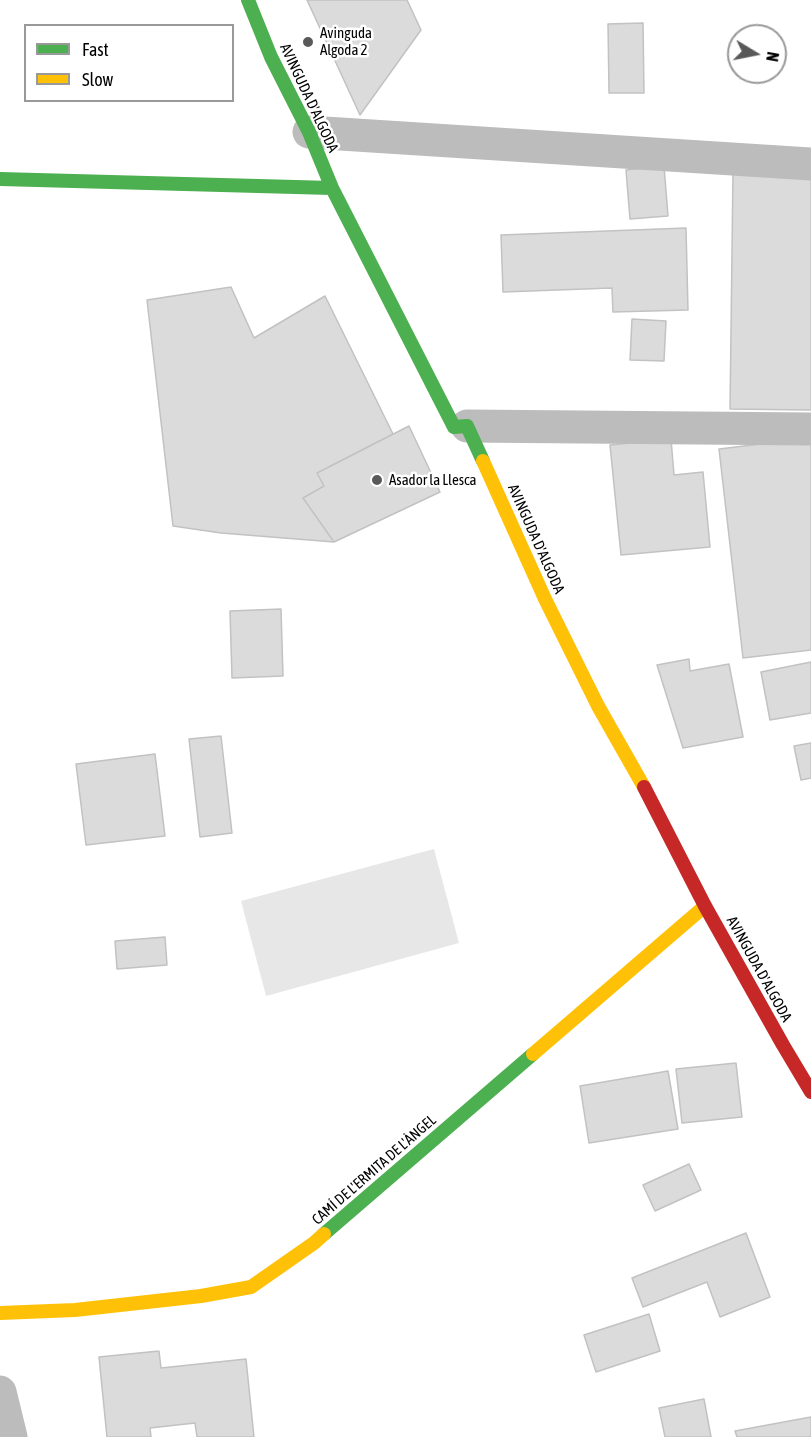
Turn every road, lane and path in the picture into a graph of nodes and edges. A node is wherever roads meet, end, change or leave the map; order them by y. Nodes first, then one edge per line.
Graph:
1 (248, 0) edge
2 (309, 132) junction
3 (811, 164) edge
4 (0, 179) edge
5 (332, 188) junction
6 (467, 426) junction
7 (811, 429) edge
8 (705, 906) junction
9 (811, 1092) edge
10 (0, 1313) edge
11 (0, 1392) edge
12 (11, 1437) edge

1 - 2 street, AVINGUDA D'ALGODA
2 - 3 street
2 - 5 street, AVINGUDA D'ALGODA
4 - 5 street
5 - 6 street, AVINGUDA D'ALGODA
6 - 7 street
6 - 8 street, AVINGUDA D'ALGODA
8 - 9 street, AVINGUDA D'ALGODA
8 - 10 street, CAMÍ DE L'ERMITA DE L'ÀNGEL
11 - 12 street

